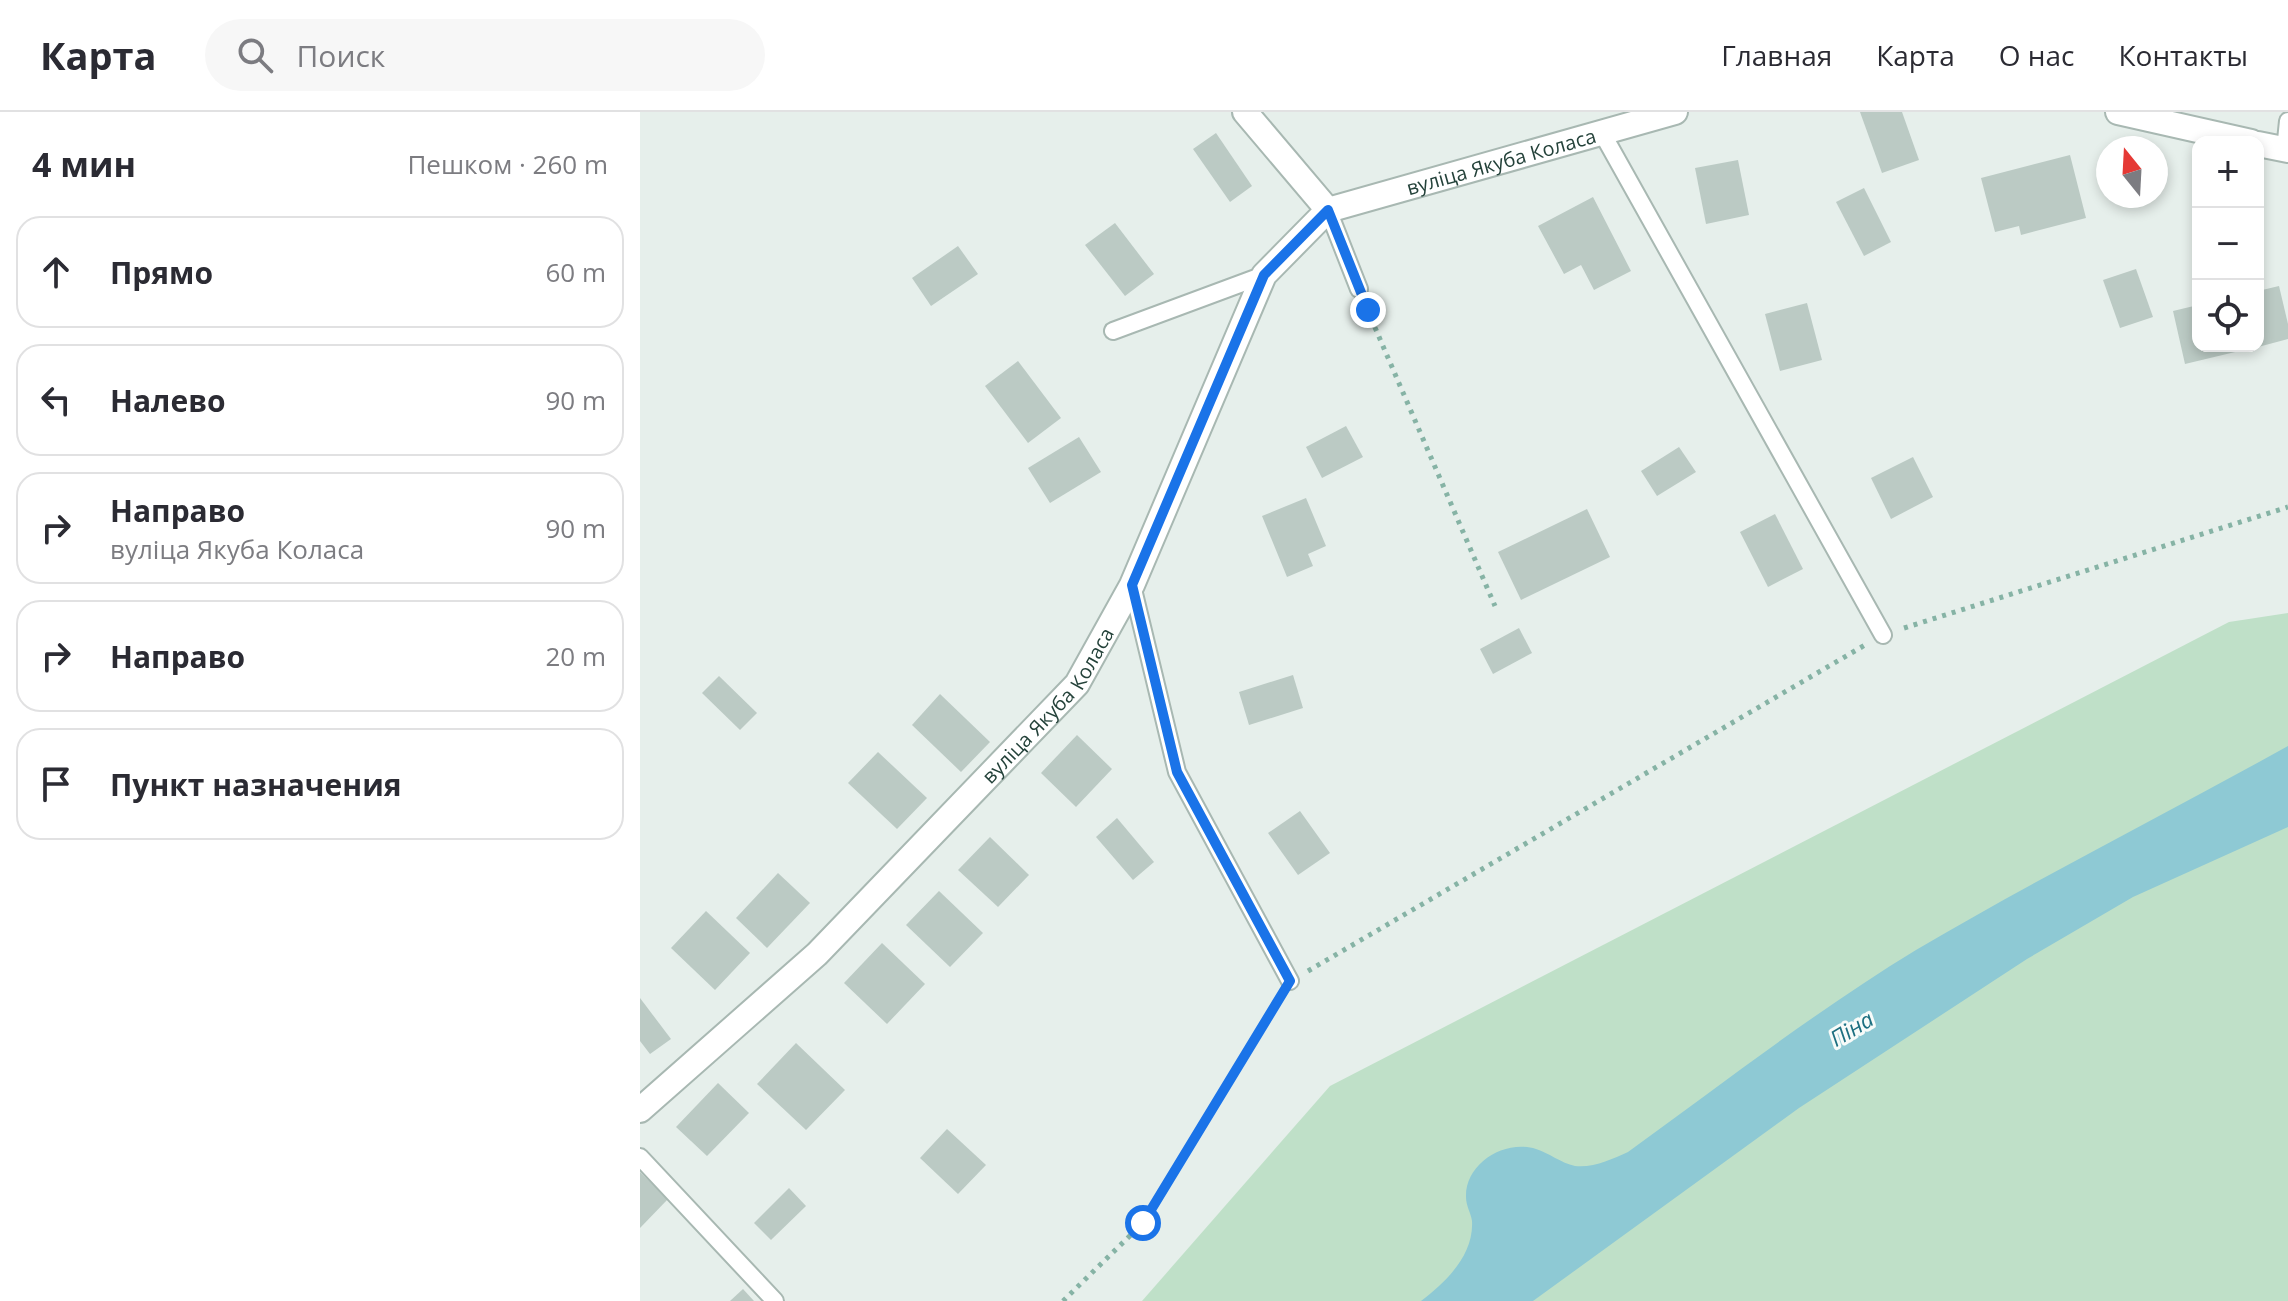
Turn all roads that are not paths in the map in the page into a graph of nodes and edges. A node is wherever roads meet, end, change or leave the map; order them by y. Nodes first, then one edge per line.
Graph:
1 (1245, 112) edge
2 (1675, 112) edge
3 (2118, 112) edge
4 (2288, 121) edge
5 (1601, 131) junction
6 (2224, 136) edge
7 (2264, 145) edge
8 (2287, 150) edge
9 (1328, 210) junction
10 (1264, 275) junction
11 (1359, 289) road end
12 (1113, 331) dead end
13 (1132, 585) junction
14 (1883, 635) road end
15 (1290, 981) road end
16 (640, 1110) edge
17 (640, 1157) edge
18 (775, 1301) edge

1 - 9 street
2 - 5 street, вуліца Якуба Коласа
3 - 6 street
4 - 8 lane
5 - 9 street, вуліца Якуба Коласа
5 - 14 lane
7 - 8 street
9 - 10 street, вуліца Якуба Коласа
9 - 11 lane
10 - 12 lane
10 - 13 street, вуліца Якуба Коласа
13 - 15 lane
13 - 16 street, вуліца Якуба Коласа
17 - 18 lane

